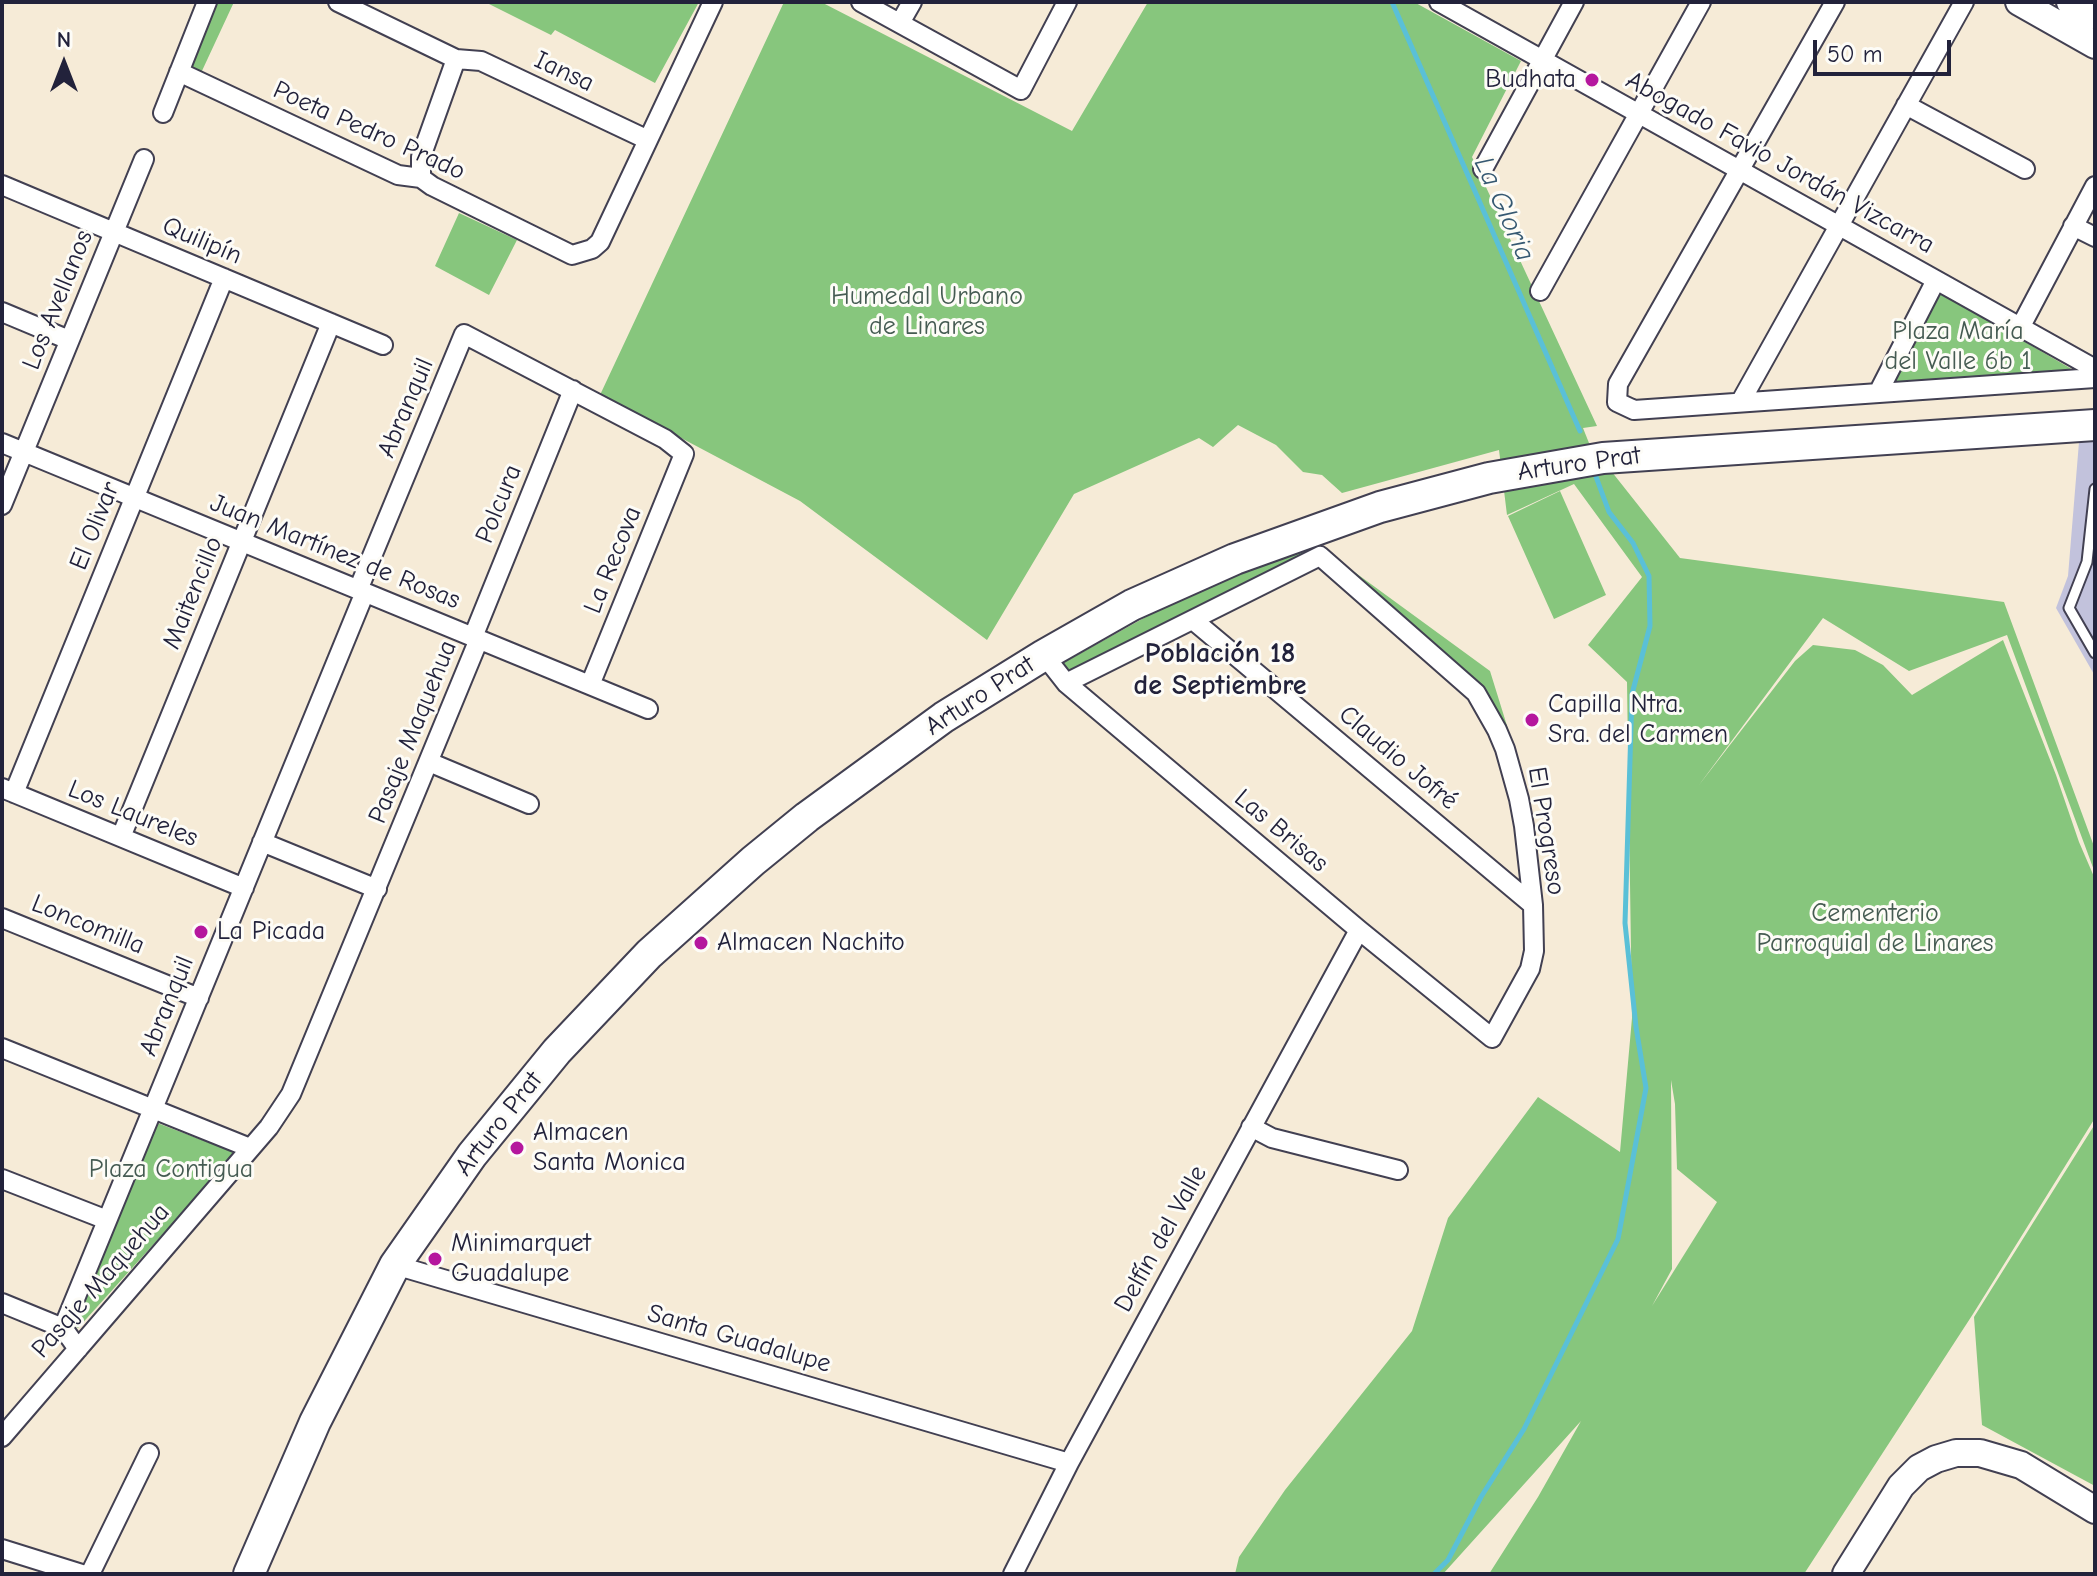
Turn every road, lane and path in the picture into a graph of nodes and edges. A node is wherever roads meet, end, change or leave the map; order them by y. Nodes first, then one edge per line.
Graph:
1 (207, 2) edge
2 (338, 2) edge
3 (713, 2) edge
4 (861, 2) edge
5 (912, 2) edge
6 (1067, 2) edge
7 (1440, 2) edge
8 (1574, 2) edge
9 (1701, 2) edge
10 (1835, 2) edge
11 (1964, 2) edge
12 (2019, 2) edge
13 (2070, 2) edge
14 (2095, 16) edge
15 (900, 23) junction
16 (2095, 45) edge
17 (456, 59) junction
18 (1542, 60) junction
19 (179, 72) junction
20 (1906, 105) junction
21 (163, 113) dead end
22 (1638, 114) junction
23 (648, 140) junction
24 (144, 159) dead end
25 (1483, 169) dead end
26 (2025, 169) dead end
27 (1741, 171) junction
28 (421, 178) junction
29 (2, 185) edge
30 (2095, 186) edge
31 (1838, 225) junction
32 (2073, 226) junction
33 (114, 232) junction
34 (2095, 237) edge
35 (224, 278) junction
36 (1936, 280) junction
37 (1540, 291) dead end
38 (2, 312) edge
39 (331, 323) junction
40 (2021, 326) junction
41 (69, 340) junction
42 (383, 345) dead end
43 (2095, 369) edge
44 (2095, 378) edge
45 (573, 390) junction
46 (1878, 393) junction
47 (1741, 401) junction
48 (2095, 425) edge
49 (2, 443) edge
50 (24, 452) junction
51 (2095, 489) edge
52 (134, 498) junction
53 (2, 505) edge
54 (242, 542) junction
55 (1320, 556) joint
56 (362, 591) junction
57 (1193, 620) junction
58 (476, 638) junction
59 (2095, 653) edge
60 (1044, 655) junction
61 (1066, 683) junction
62 (590, 685) junction
63 (648, 709) dead end
64 (429, 762) junction
65 (8, 790) edge
66 (529, 804) dead end
67 (121, 837) junction
68 (262, 842) junction
69 (244, 888) junction
70 (377, 889) junction
71 (1533, 905) junction
72 (2, 918) edge
73 (1359, 930) junction
74 (199, 998) junction
75 (1492, 1038) joint
76 (2, 1048) edge
77 (153, 1109) junction
78 (1251, 1127) junction
79 (250, 1148) junction
80 (1398, 1170) dead end
81 (2, 1179) edge
82 (107, 1220) junction
83 (395, 1265) junction
84 (2, 1303) edge
85 (63, 1328) junction
86 (78, 1349) junction
87 (2, 1437) edge
88 (149, 1453) dead end
89 (1069, 1463) junction
90 (2095, 1510) edge
91 (2, 1549) edge
92 (82, 1574) edge
93 (90, 1574) edge
94 (249, 1574) edge
95 (1013, 1574) edge
96 (1846, 1574) edge

1 - 19 street
2 - 17 street, Iansa
3 - 23 street
4 - 15 street
5 - 15 street
6 - 15 street
7 - 18 street, Abogado Favio Jordán Vizcarra
8 - 18 street
9 - 22 street
10 - 27 street
11 - 20 street
12 - 16 street
13 - 14 street
17 - 23 street, Iansa
17 - 28 street
18 - 22 street, Abogado Favio Jordán Vizcarra
18 - 25 street
19 - 21 street
19 - 28 street, Poeta Pedro Prado
20 - 26 street
20 - 31 street
22 - 27 street, Abogado Favio Jordán Vizcarra
22 - 37 street
23 - 28 street, Poeta Pedro Prado
24 - 33 street, Los Avellanos
27 - 31 street, Abogado Favio Jordán Vizcarra
27 - 47 street
29 - 33 street, Quilipín
30 - 32 street
31 - 36 street, Abogado Favio Jordán Vizcarra
31 - 47 street
32 - 34 street
32 - 40 street
33 - 35 street, Quilipín
33 - 41 street, Los Avellanos
35 - 39 street, Quilipín
35 - 52 street, El Olivar
36 - 40 street, Abogado Favio Jordán Vizcarra
36 - 46 street
38 - 41 street
39 - 42 street, Quilipín
39 - 54 street, Maitencillo
40 - 43 street, Abogado Favio Jordán Vizcarra
41 - 50 street, Los Avellanos
44 - 46 street
45 - 56 street, Abranquil
45 - 58 street, Polcura
45 - 62 street, La Recova
46 - 47 street
48 - 60 main road, Arturo Prat
49 - 50 street, Juan Martínez de Rosas
50 - 52 street, Juan Martínez de Rosas
50 - 53 street, Los Avellanos
51 - 59 lane
52 - 54 street, Juan Martínez de Rosas
52 - 65 street, El Olivar
54 - 56 street, Juan Martínez de Rosas
54 - 67 street, Maitencillo
55 - 57 street, Arturo Prat
55 - 71 street, El Progreso
56 - 58 street, Juan Martínez de Rosas
56 - 68 street, Abranquil
57 - 61 street, Arturo Prat
57 - 71 street, Claudio Jofré
58 - 62 street, Juan Martínez de Rosas
58 - 64 street, Pasaje Maquehua
60 - 61 street, Las Brisas
60 - 83 main road, Arturo Prat
61 - 73 street, Las Brisas
62 - 63 street, Juan Martínez de Rosas
64 - 66 street
64 - 70 street, Pasaje Maquehua
65 - 67 street, Los Laureles
67 - 69 street, Los Laureles
68 - 69 street, Abranquil
68 - 70 street
69 - 74 street, Abranquil
70 - 79 street, Pasaje Maquehua
71 - 75 street, El Progreso
72 - 74 street, Loncomilla
73 - 75 street, Las Brisas
73 - 78 street, Delfín del Valle
74 - 77 street, Abranquil
76 - 77 street
77 - 79 street
77 - 82 street, Abranquil
78 - 80 street
78 - 89 street, Delfín del Valle
79 - 86 street, Pasaje Maquehua
81 - 82 street
82 - 85 street, Abranquil
83 - 89 street, Santa Guadalupe
83 - 94 main road, Arturo Prat
84 - 85 street
85 - 86 street
86 - 87 street, Pasaje Maquehua
88 - 93 street
89 - 95 street, Delfín del Valle
90 - 96 street
91 - 92 street

